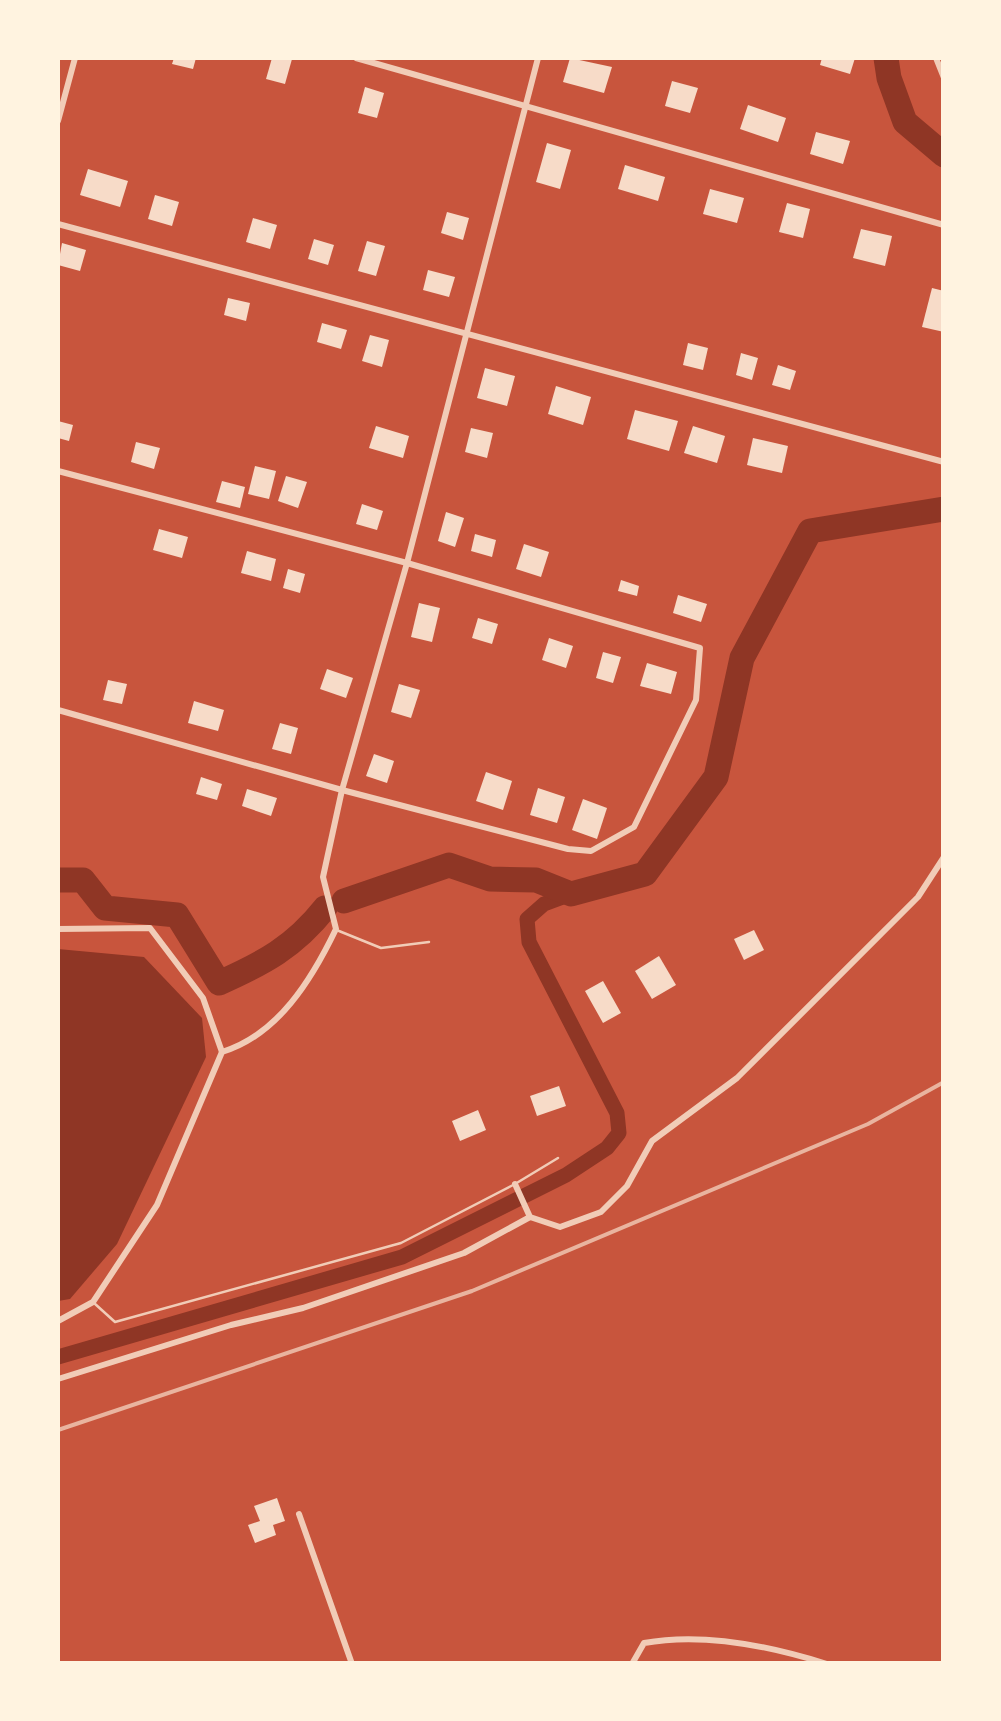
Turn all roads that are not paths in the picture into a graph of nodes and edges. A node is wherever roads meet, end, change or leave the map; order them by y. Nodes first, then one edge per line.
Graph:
1 (75, 58) edge
2 (356, 58) edge
3 (538, 58) edge
4 (936, 58) edge
5 (944, 78) edge
6 (525, 105) junction
7 (58, 121) edge
8 (58, 224) edge
9 (944, 224) edge
10 (467, 332) junction
11 (944, 462) edge
12 (58, 471) edge
13 (407, 563) junction
14 (58, 710) edge
15 (342, 790) junction
16 (944, 857) edge
17 (58, 928) edge
18 (336, 929) junction
19 (429, 942) dead end
20 (222, 1052) junction
21 (558, 1158) dead end
22 (515, 1184) junction
23 (530, 1218) junction
24 (93, 1302) junction
25 (58, 1321) edge
26 (58, 1379) edge
27 (299, 1514) dead end
28 (352, 1664) edge
29 (632, 1664) edge
30 (827, 1664) edge

1 - 7 street
2 - 6 street
3 - 6 street
4 - 5 street
6 - 9 street
6 - 10 street
8 - 10 street
10 - 11 street
10 - 13 street
12 - 13 street
13 - 15 street
13 - 15 street
14 - 15 street
15 - 18 street
16 - 23 street
17 - 20 street
18 - 19 lane
18 - 20 street
20 - 24 street
21 - 22 lane
22 - 23 street
22 - 24 lane
23 - 26 street
24 - 25 street
27 - 28 street
29 - 30 street

